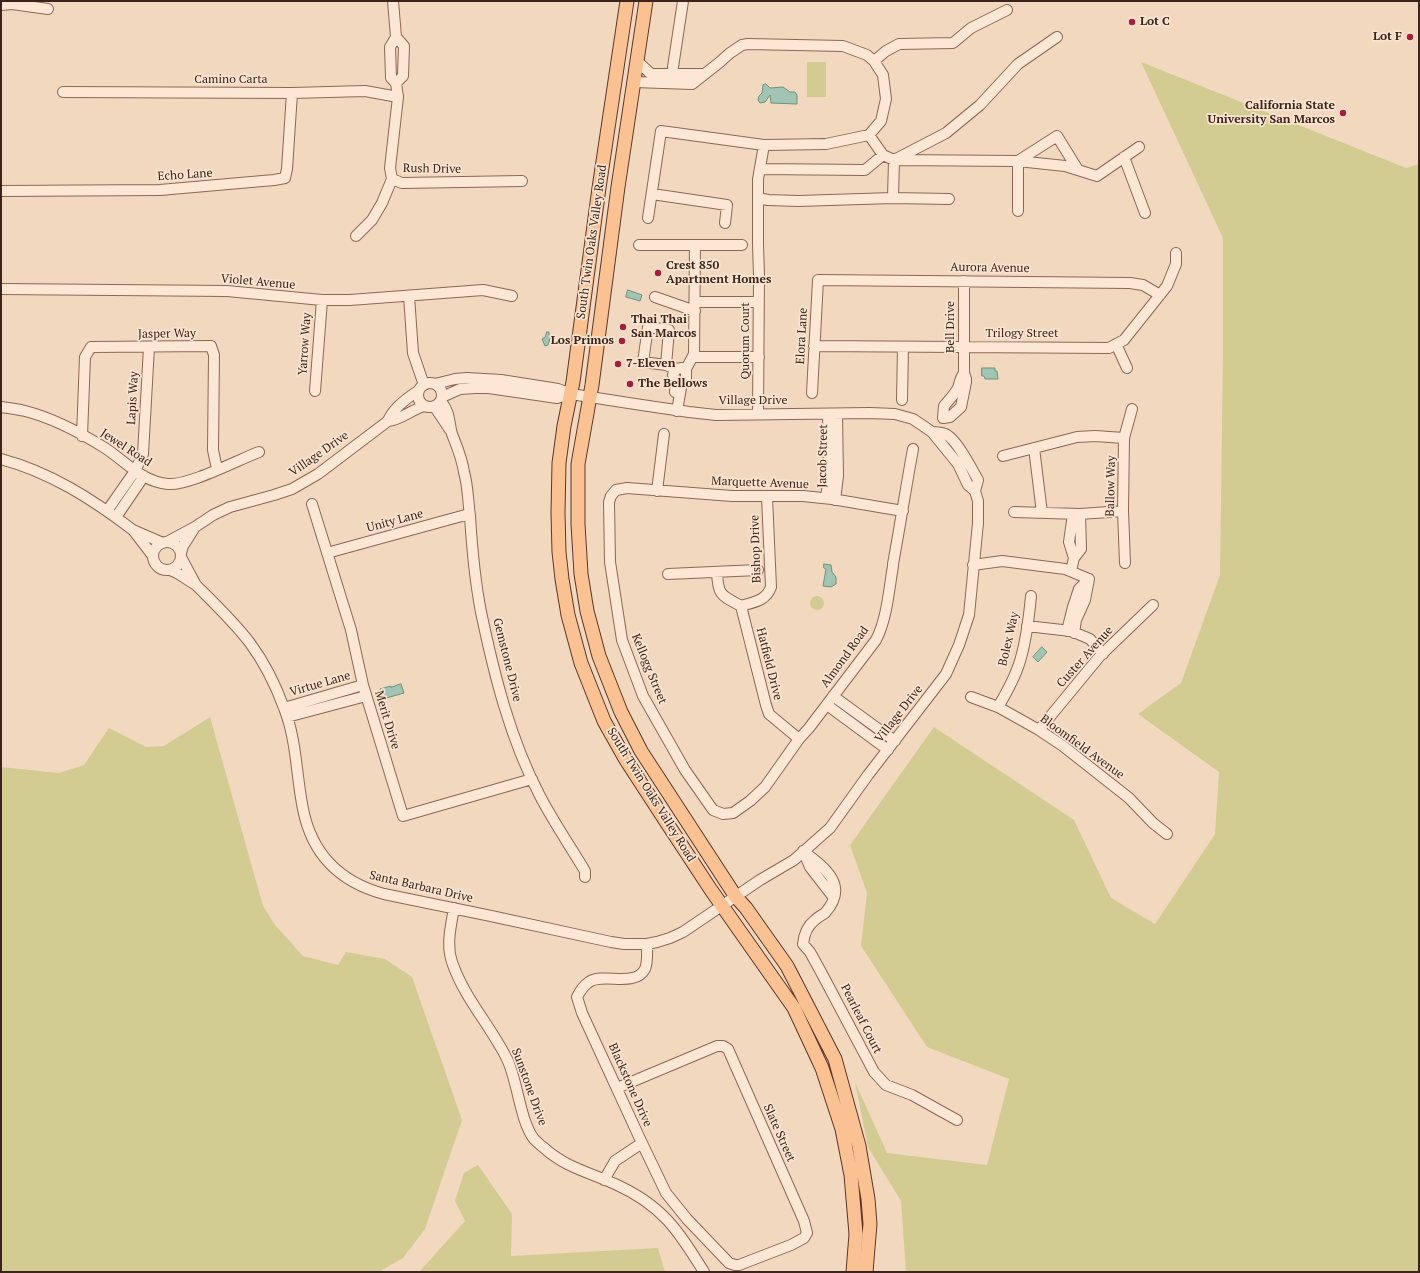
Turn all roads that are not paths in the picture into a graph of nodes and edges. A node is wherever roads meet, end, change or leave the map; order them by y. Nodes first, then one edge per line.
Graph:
1 (393, 1) edge
2 (627, 1) edge
3 (646, 1) edge
4 (683, 1) edge
5 (1, 5) edge
6 (48, 9) dead end
7 (1007, 10) dead end
8 (624, 25) junction
9 (396, 37) junction
10 (1057, 37) dead end
11 (637, 61) junction
12 (874, 61) junction
13 (390, 66) junction
14 (403, 66) junction
15 (673, 66) dead end
16 (705, 74) junction
17 (634, 82) junction
18 (396, 83) junction
19 (63, 92) dead end
20 (292, 94) junction
21 (398, 97) junction
22 (869, 136) junction
23 (764, 145) junction
24 (1139, 147) dead end
25 (883, 155) junction
26 (1124, 157) junction
27 (894, 160) junction
28 (1018, 160) junction
29 (760, 169) junction
30 (1078, 170) junction
31 (392, 179) junction
32 (522, 181) dead end
33 (1, 191) edge
34 (652, 194) junction
35 (758, 198) junction
36 (893, 198) junction
37 (949, 199) dead end
38 (1018, 211) dead end
39 (1145, 213) dead end
40 (648, 218) dead end
41 (725, 223) dead end
42 (356, 236) dead end
43 (638, 245) dead end
44 (695, 245) junction
45 (742, 246) dead end
46 (1176, 252) dead end
47 (818, 280) joint
48 (964, 280) junction
49 (1, 289) edge
50 (1160, 295) junction
51 (409, 296) junction
52 (512, 296) dead end
53 (655, 297) dead end
54 (322, 300) junction
55 (759, 302) junction
56 (695, 306) junction
57 (1116, 344) junction
58 (814, 346) junction
59 (149, 347) junction
60 (903, 347) junction
61 (964, 347) junction
62 (693, 357) junction
63 (759, 357) junction
64 (1127, 368) dead end
65 (686, 369) junction
66 (964, 373) junction
67 (435, 384) junction
68 (421, 388) junction
69 (315, 391) dead end
70 (571, 394) junction
71 (812, 394) dead end
72 (590, 396) junction
73 (952, 397) junction
74 (902, 400) dead end
75 (962, 401) junction
76 (435, 402) junction
77 (1, 407) edge
78 (1132, 409) dead end
79 (674, 410) junction
80 (758, 414) junction
81 (832, 414) junction
82 (943, 418) junction
83 (388, 421) junction
84 (932, 432) junction
85 (664, 434) dead end
86 (82, 436) junction
87 (1124, 438) junction
88 (1034, 448) junction
89 (913, 449) dead end
90 (259, 452) dead end
91 (1003, 456) dead end
92 (1, 459) edge
93 (217, 469) junction
94 (139, 474) junction
95 (616, 490) joint
96 (657, 491) junction
97 (767, 497) junction
98 (830, 499) junction
99 (312, 504) dead end
100 (903, 511) junction
101 (1122, 511) junction
102 (1014, 512) dead end
103 (1042, 513) junction
104 (111, 514) junction
105 (470, 514) junction
106 (1076, 514) junction
107 (195, 527) junction
108 (133, 530) junction
109 (165, 542) junction
110 (327, 553) junction
111 (181, 555) junction
112 (153, 556) junction
113 (1125, 563) dead end
114 (974, 565) junction
115 (170, 570) junction
116 (758, 570) dead end
117 (1071, 571) junction
118 (717, 572) junction
119 (668, 574) dead end
120 (196, 585) junction
121 (1031, 596) dead end
122 (1153, 605) dead end
123 (741, 606) junction
124 (1027, 626) junction
125 (1070, 632) junction
126 (1103, 654) junction
127 (363, 685) junction
128 (342, 691) junction
129 (366, 696) junction
130 (833, 696) junction
131 (971, 697) dead end
132 (345, 701) junction
133 (827, 705) junction
134 (998, 707) junction
135 (286, 712) junction
136 (1039, 730) junction
137 (799, 740) junction
138 (895, 741) junction
139 (888, 750) junction
140 (532, 779) junction
141 (723, 814) joint
142 (1167, 834) dead end
143 (803, 851) junction
144 (585, 877) dead end
145 (736, 897) junction
146 (722, 906) junction
147 (454, 908) junction
148 (647, 944) junction
149 (617, 1088) junction
150 (957, 1120) dead end
151 (642, 1143) junction
152 (604, 1180) junction
153 (729, 1263) joint
154 (704, 1272) edge
155 (853, 1272) edge
156 (866, 1272) edge

1 - 9 street, Rush Drive
2 - 8 main road, South Twin Oaks Valley Road
3 - 11 main road, South Twin Oaks Valley Road
4 - 15 street
5 - 6 street
7 - 12 street
8 - 17 main road
8 - 70 main road, South Twin Oaks Valley Road
9 - 13 street, Rush Drive
9 - 14 street, Rush Drive
10 - 27 street
11 - 16 street
11 - 17 main road, South Twin Oaks Valley Road
12 - 16 street
12 - 22 street
13 - 14 street
13 - 18 street, Rush Drive
14 - 18 street, Rush Drive
16 - 17 street
17 - 72 main road, South Twin Oaks Valley Road
18 - 21 street, Rush Drive
19 - 20 street, Camino Carta
20 - 21 street, Camino Carta
20 - 33 street, Echo Lane
21 - 31 street, Rush Drive
22 - 23 street
22 - 25 street
23 - 29 street, Quorum Court
23 - 34 street
24 - 26 street
25 - 27 street
25 - 29 street
26 - 30 street
26 - 39 street
27 - 28 street
27 - 36 street
28 - 30 street
28 - 30 street
28 - 38 street
29 - 35 street, Quorum Court
31 - 32 street, Rush Drive
31 - 42 street
34 - 40 street
34 - 41 street
35 - 36 street
35 - 55 street, Quorum Court
36 - 37 street
43 - 44 street
44 - 45 street
44 - 56 street
46 - 50 street, Trilogy Street
47 - 48 street, Aurora Avenue
47 - 58 street, Elora Lane
48 - 50 street, Aurora Avenue
48 - 61 street, Bell Drive
49 - 54 street, Violet Avenue
50 - 57 street, Trilogy Street
51 - 52 street, Violet Avenue
51 - 54 street, Violet Avenue
51 - 68 street
53 - 56 street
54 - 69 street, Yarrow Way
55 - 56 street
55 - 63 street, Quorum Court
56 - 62 street
57 - 61 street, Trilogy Street
57 - 64 street
58 - 60 street, Trilogy Street
58 - 71 street, Elora Lane
59 - 86 street, Jasper Way
59 - 93 street, Jasper Way
59 - 94 street, Lapis Way
60 - 61 street, Trilogy Street
60 - 74 street
61 - 66 street, Bell Drive
62 - 63 street
62 - 65 street
63 - 80 street, Quorum Court
65 - 79 street
65 - 79 street
66 - 73 street, Bell Drive
66 - 75 street, Bell Drive
67 - 68 street
67 - 70 street, Village Drive
67 - 76 street
68 - 76 street
68 - 83 street, Village Drive
70 - 72 street, Village Drive
70 - 76 street, Village Drive
70 - 146 main road, South Twin Oaks Valley Road
72 - 79 street, Village Drive
72 - 145 main road, South Twin Oaks Valley Road
73 - 75 street
73 - 82 street, Bell Drive
75 - 82 street, Bell Drive
76 - 83 street, Village Drive
76 - 105 street, Gemstone Drive
77 - 86 street, Jewel Road
78 - 87 street, Ballow Way
79 - 80 street, Village Drive
80 - 81 street, Village Drive
81 - 84 street, Village Drive
81 - 98 street, Jacob Street
82 - 84 street
83 - 107 street, Village Drive
84 - 114 street, Village Drive
85 - 96 street
86 - 94 street, Jewel Road
87 - 88 street
87 - 101 street, Ballow Way
88 - 91 street
88 - 103 street
89 - 100 street, Almond Road
90 - 93 street, Jewel Road
92 - 104 street
93 - 94 street, Jewel Road
94 - 104 street, Lapis Way
95 - 96 street, Marquette Avenue
95 - 141 street, Kellogg Street
96 - 97 street, Marquette Avenue
97 - 98 street, Marquette Avenue
97 - 123 street, Bishop Drive
98 - 100 street, Marquette Avenue
99 - 110 street, Merit Drive
100 - 130 street, Almond Road
101 - 106 street
101 - 113 street, Ballow Way
102 - 103 street
103 - 106 street
104 - 108 street
105 - 110 street, Unity Lane
105 - 140 street, Gemstone Drive
106 - 117 street
107 - 109 street, Village Drive
107 - 111 street, Village Drive
108 - 109 street
108 - 112 street
109 - 111 street
109 - 112 street
110 - 127 street, Merit Drive
111 - 115 street
111 - 120 street, Santa Barbara Drive
112 - 115 street
114 - 117 street
114 - 138 street, Village Drive
115 - 120 street, Santa Barbara Drive
116 - 118 street
117 - 125 street
118 - 119 street
118 - 123 street
120 - 135 street, Santa Barbara Drive
121 - 124 street, Bolex Way
122 - 126 street, Custer Avenue
123 - 137 street, Hatfield Drive
124 - 125 street
124 - 134 street, Bolex Way
125 - 126 street
126 - 136 street, Custer Avenue
127 - 128 street, Virtue Lane
127 - 129 street, Merit Drive
128 - 132 street
128 - 135 street, Virtue Lane
129 - 132 street, Virtue Lane
129 - 140 street, Merit Drive
130 - 133 street, Almond Road
130 - 138 street
131 - 134 street, Bloomfield Avenue
132 - 135 street, Virtue Lane
133 - 137 street, Almond Road
133 - 139 street
134 - 136 street, Bloomfield Avenue
135 - 147 street, Santa Barbara Drive
136 - 142 street, Bloomfield Avenue
137 - 141 street, Almond Road
138 - 139 street, Village Drive
139 - 143 street, Village Drive
140 - 144 street, Gemstone Drive
143 - 145 street, Village Drive
143 - 150 street, Pearleaf Court
145 - 146 street, Village Drive
145 - 156 main road, South Twin Oaks Valley Road
146 - 148 street, Santa Barbara Drive
146 - 155 main road, South Twin Oaks Valley Road
147 - 148 street, Santa Barbara Drive
147 - 152 street, Sunstone Drive
148 - 149 street, Blackstone Drive
149 - 151 street, Blackstone Drive
149 - 153 street, Slate Street
151 - 152 street
151 - 153 street, Blackstone Drive
152 - 154 street, Sunstone Drive

